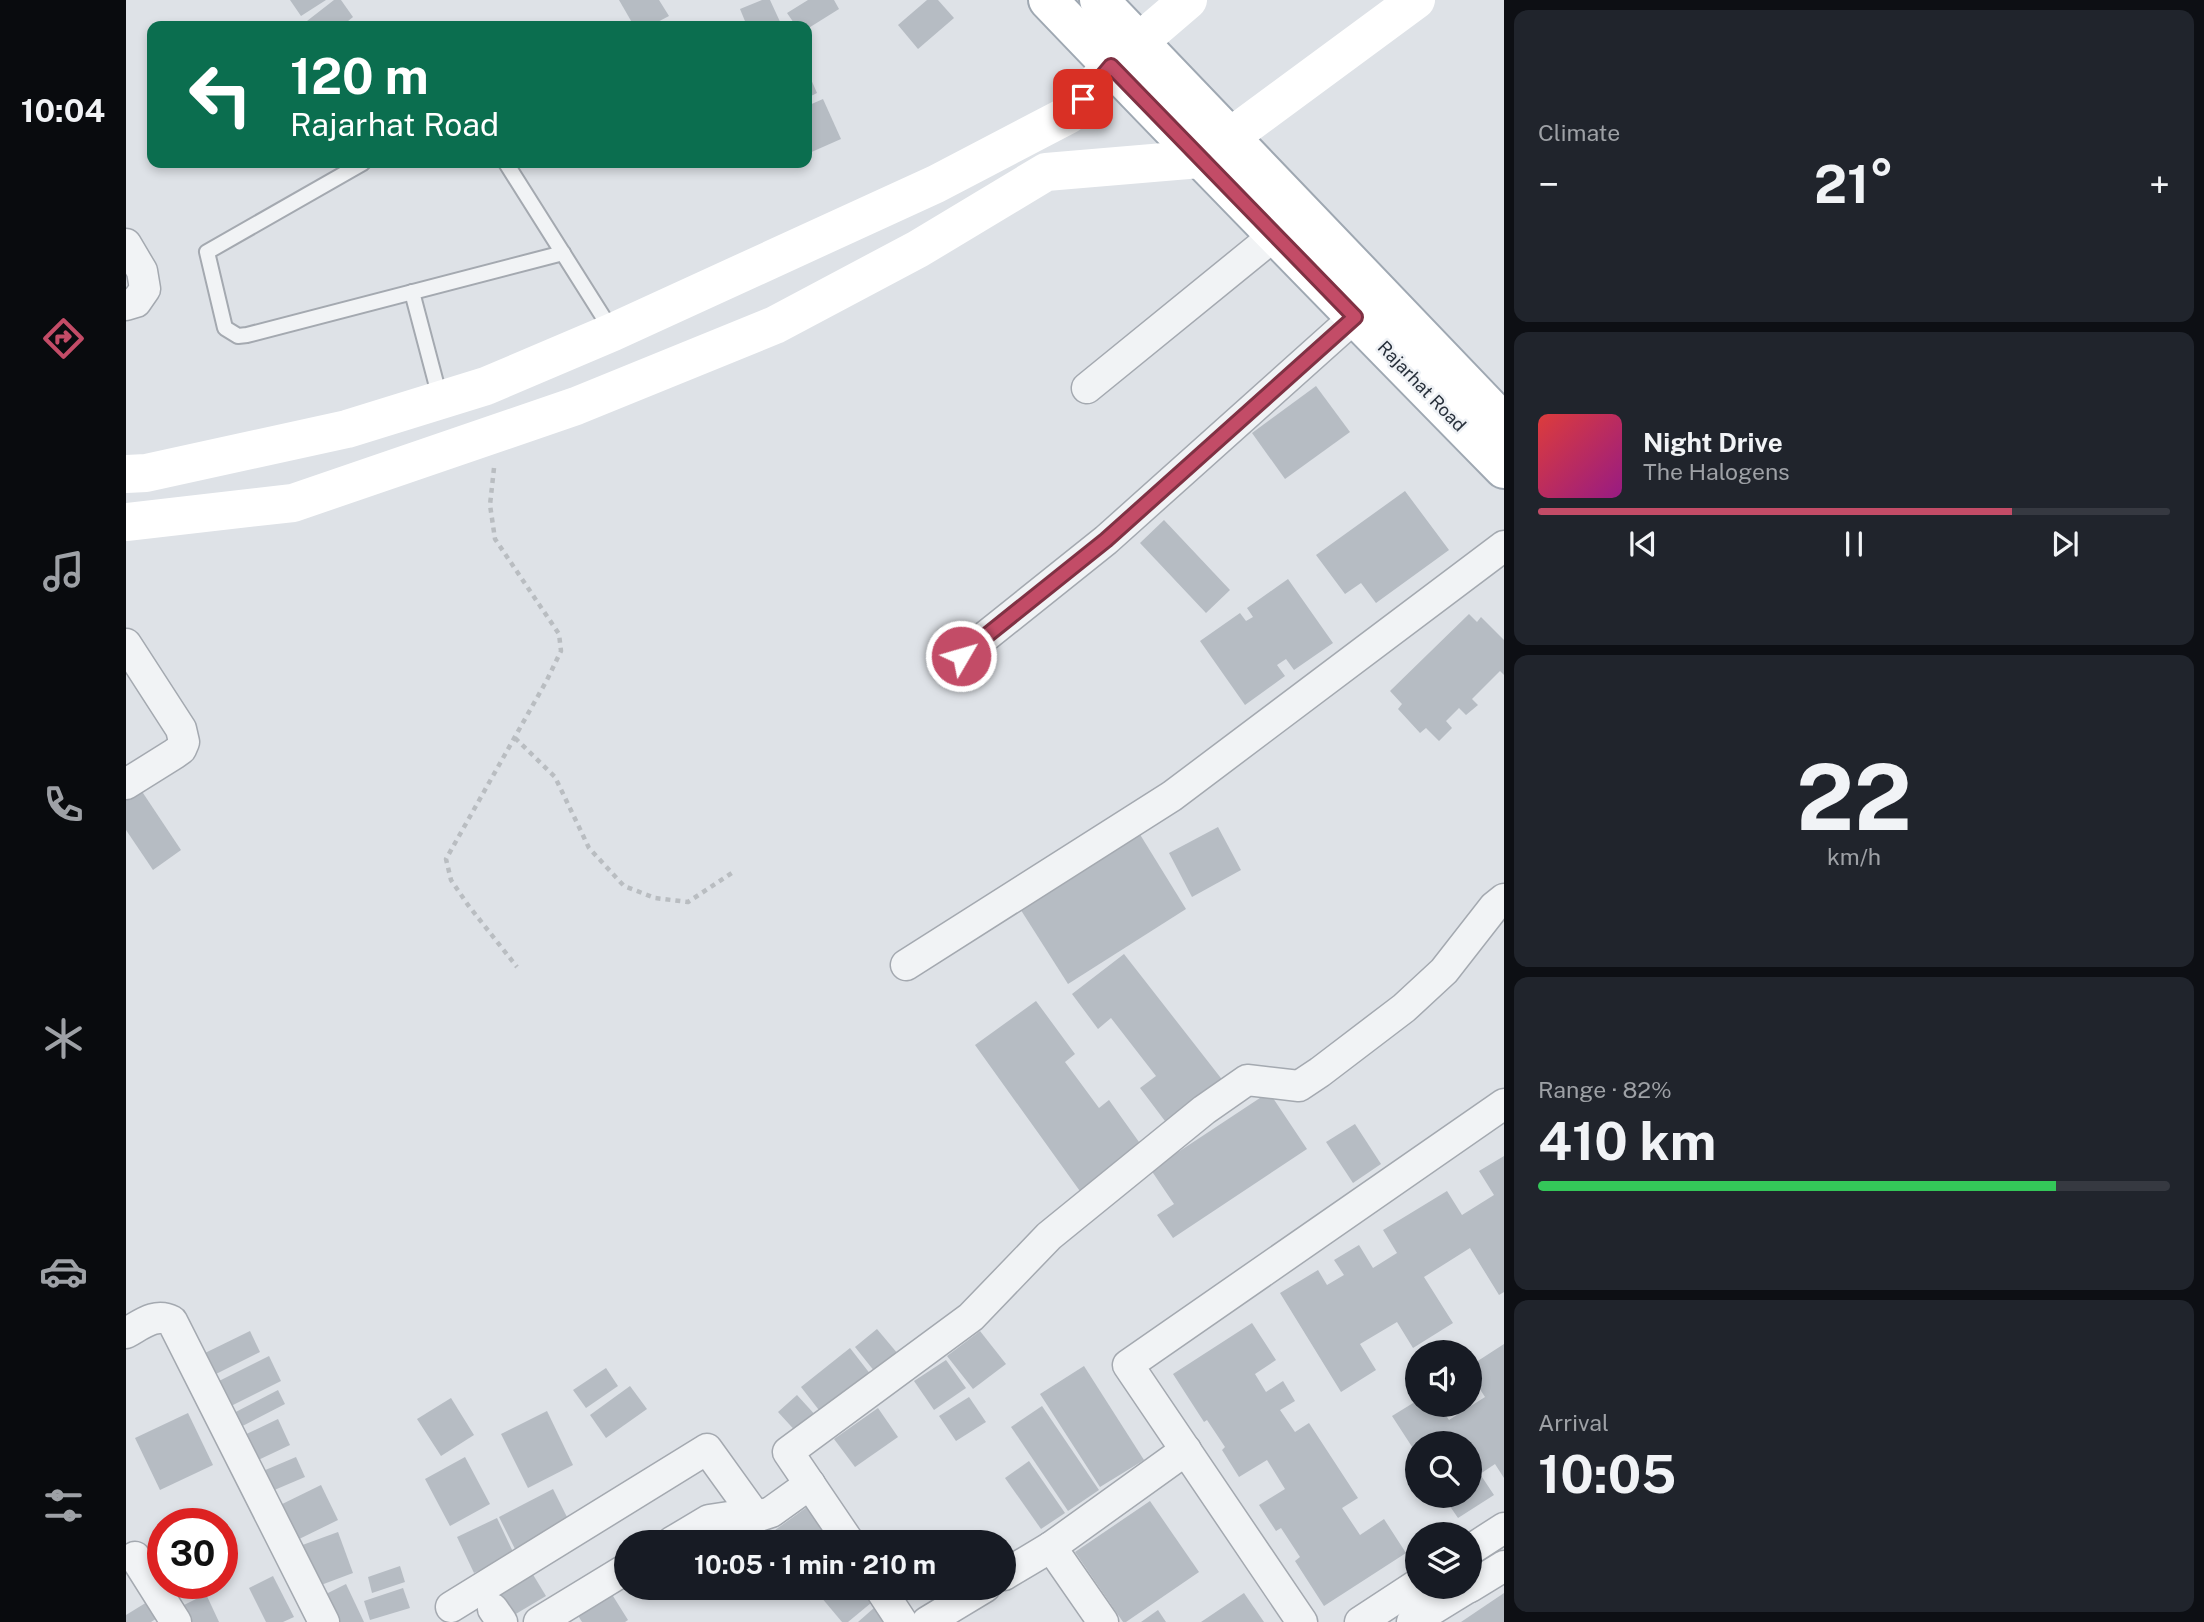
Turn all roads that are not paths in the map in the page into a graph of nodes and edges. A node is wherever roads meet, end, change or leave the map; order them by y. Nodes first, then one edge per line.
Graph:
1 (1048, 0) edge
2 (1099, 0) edge
3 (1188, 0) edge
4 (1416, 0) edge
5 (1141, 42) junction
6 (1111, 66) junction
7 (1231, 138) junction
8 (1200, 159) junction
9 (354, 168) edge
10 (509, 168) edge
11 (1275, 235) junction
12 (126, 244) edge
13 (563, 253) junction
14 (412, 292) junction
15 (126, 306) edge
16 (1355, 317) junction
17 (613, 332) junction
18 (1087, 388) dead end
19 (441, 400) junction
20 (1504, 423) edge
21 (1504, 469) edge
22 (126, 474) edge
23 (126, 522) edge
24 (1504, 546) edge
25 (126, 644) edge
26 (961, 656) dead end
27 (126, 784) edge
28 (1504, 899) edge
29 (906, 965) dead end
30 (1504, 1104) edge
31 (126, 1333) edge
32 (1185, 1450) junction
33 (810, 1484) junction
34 (755, 1517) junction
35 (1504, 1528) edge
36 (692, 1530) edge
37 (841, 1530) edge
38 (1482, 1542) edge
39 (1051, 1547) junction
40 (135, 1557) dead end
41 (1504, 1566) edge
42 (1016, 1568) edge
43 (614, 1576) edge
44 (1482, 1580) edge
45 (1405, 1593) edge
46 (1450, 1599) edge
47 (888, 1600) edge
48 (963, 1600) edge
49 (451, 1607) dead end
50 (1364, 1621) edge
51 (176, 1622) edge
52 (324, 1622) edge
53 (539, 1622) edge
54 (902, 1622) edge
55 (927, 1622) edge
56 (1103, 1622) edge
57 (1302, 1622) edge
58 (1412, 1622) edge

1 - 6 main road, Rajarhat Road
2 - 5 main road, Rajarhat Road
3 - 5 main road
4 - 7 main road
5 - 6 main road
5 - 7 main road, Rajarhat Road
6 - 8 main road, Rajarhat Road
6 - 17 main road
7 - 8 main road
7 - 20 main road, Rajarhat Road
8 - 11 main road, Rajarhat Road
8 - 23 main road
9 - 14 lane
10 - 13 lane
11 - 16 main road, Rajarhat Road
11 - 18 street
12 - 15 street
13 - 14 lane
13 - 17 lane
14 - 19 lane
16 - 21 main road, Rajarhat Road
16 - 26 street
17 - 19 main road
19 - 22 main road
24 - 29 street
25 - 27 street
28 - 33 street
30 - 32 street
31 - 52 street
32 - 39 street
32 - 57 street
33 - 34 street
33 - 37 street
34 - 36 street
34 - 49 street
35 - 38 street
39 - 42 street
39 - 56 street
40 - 51 street
41 - 44 street
43 - 53 street
45 - 50 street
46 - 58 street
47 - 54 street
48 - 55 street

